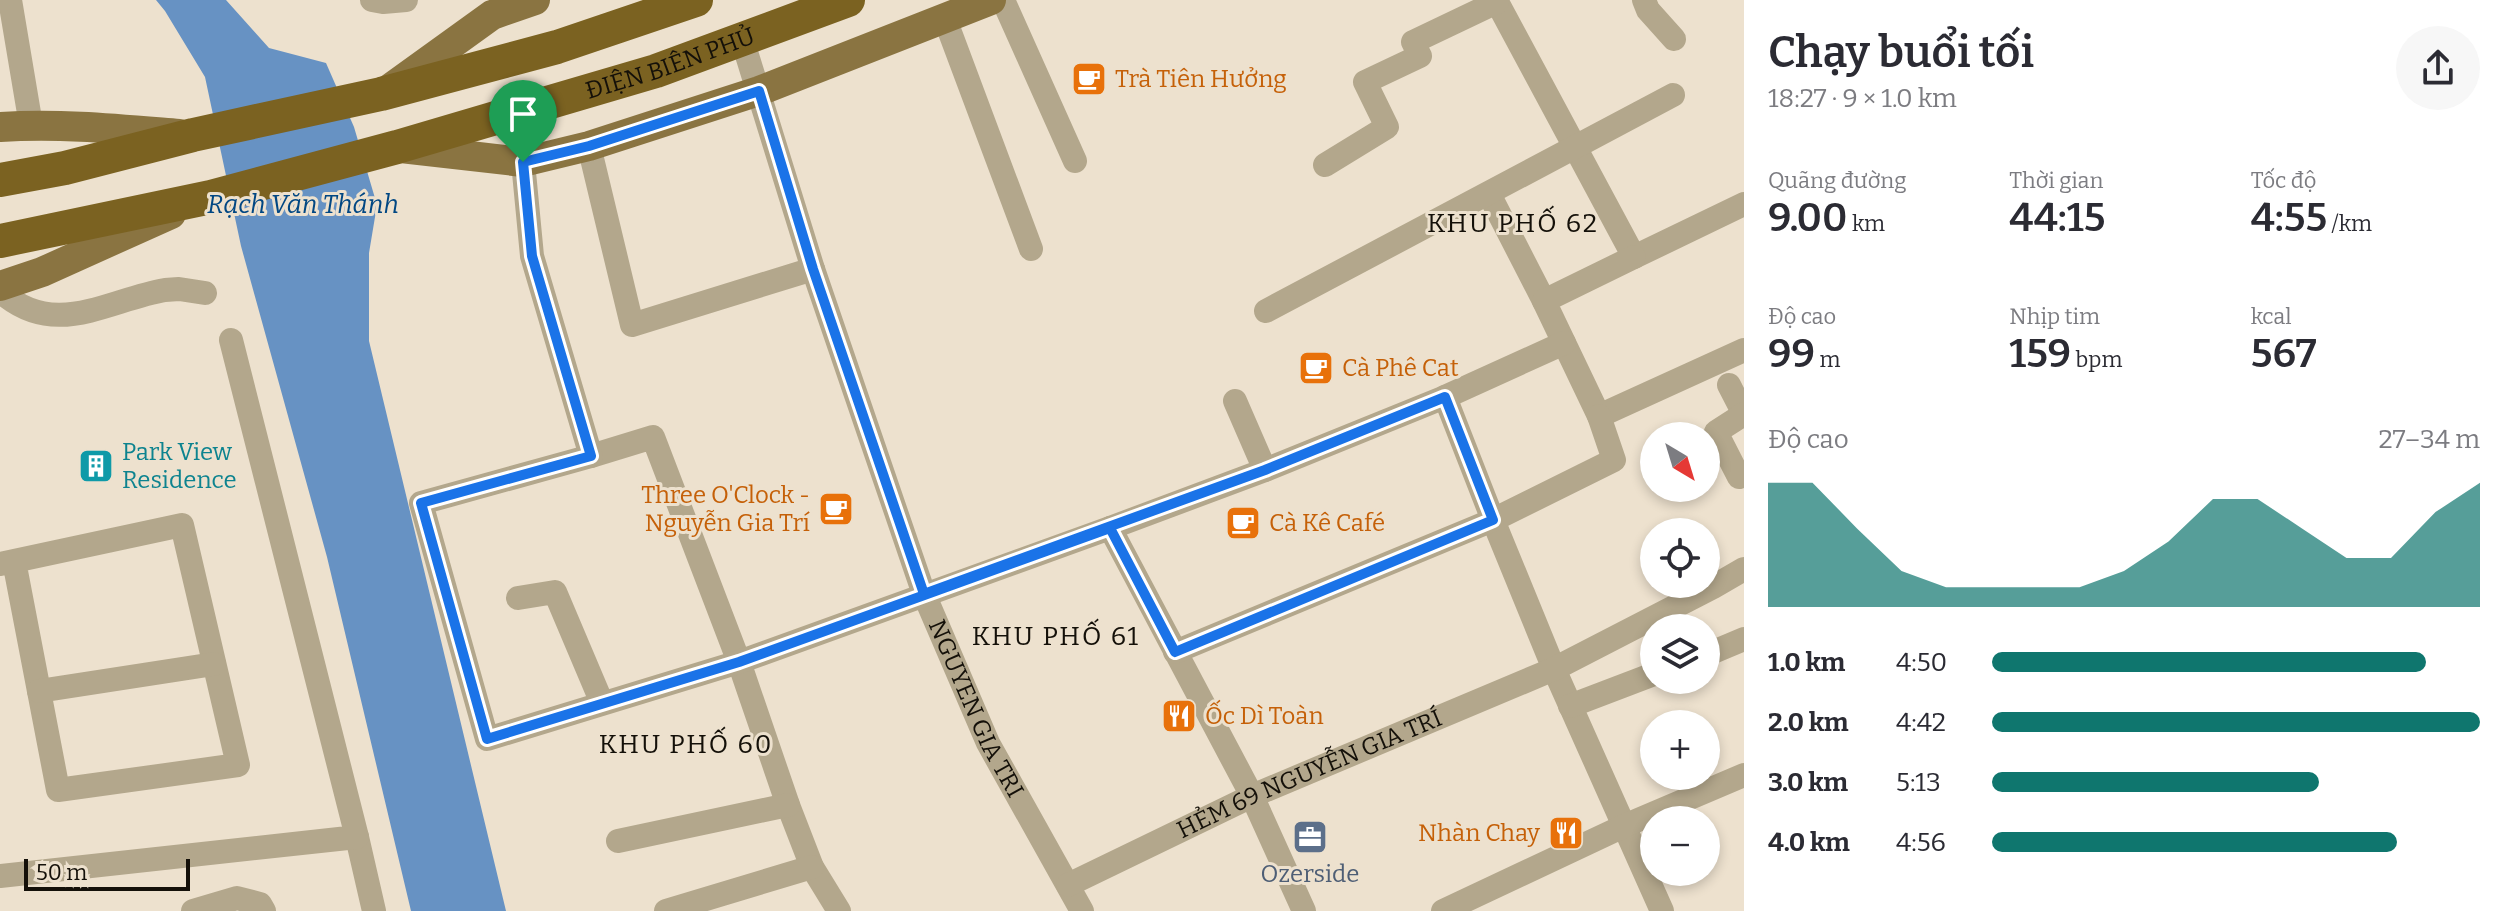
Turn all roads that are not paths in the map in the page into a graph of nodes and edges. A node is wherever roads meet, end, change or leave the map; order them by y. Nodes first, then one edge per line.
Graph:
1 (10, 0) edge
2 (372, 0) edge
3 (406, 0) edge
4 (535, 0) edge
5 (696, 0) edge
6 (848, 0) edge
7 (991, 0) edge
8 (1003, 0) edge
9 (1644, 0) edge
10 (1496, 1) edge
11 (487, 8) edge
12 (945, 19) junction
13 (8, 35) edge
14 (742, 39) junction
15 (1674, 39) dead end
16 (759, 91) junction
17 (381, 94) junction
18 (1673, 95) dead end
19 (31, 125) junction
20 (0, 127) edge
21 (193, 135) junction
22 (1574, 145) junction
23 (589, 146) junction
24 (397, 147) junction
25 (1075, 161) dead end
26 (523, 162) junction
27 (1325, 165) dead end
28 (0, 180) edge
29 (1489, 194) junction
30 (211, 197) junction
31 (1744, 204) edge
32 (0, 241) edge
33 (1031, 249) dead end
34 (1634, 257) junction
35 (813, 269) junction
36 (0, 289) edge
37 (205, 293) dead end
38 (1544, 301) junction
39 (1266, 311) dead end
40 (231, 340) dead end
41 (1564, 343) junction
42 (1744, 350) edge
43 (1729, 385) dead end
44 (1445, 397) junction
45 (1235, 401) dead end
46 (1744, 414) edge
47 (1599, 416) junction
48 (591, 456) junction
49 (1265, 470) junction
50 (1744, 475) edge
51 (1493, 520) junction
52 (1110, 528) junction
53 (7, 562) edge
54 (1744, 569) edge
55 (924, 594) junction
56 (518, 598) dead end
57 (1744, 639) edge
58 (1720, 649) edge
59 (1175, 652) junction
60 (739, 662) junction
61 (214, 664) junction
62 (1554, 669) junction
63 (1640, 679) edge
64 (39, 691) junction
65 (602, 703) junction
66 (1570, 706) junction
67 (1744, 775) edge
68 (1252, 796) junction
69 (788, 805) junction
70 (1624, 826) junction
71 (357, 837) junction
72 (618, 841) dead end
73 (812, 867) junction
74 (0, 876) edge
75 (1068, 885) junction
76 (718, 903) edge
77 (193, 911) edge
78 (264, 911) edge
79 (374, 911) edge
80 (666, 911) edge
81 (839, 911) edge
82 (1082, 911) edge
83 (1304, 911) edge
84 (1443, 911) edge
85 (1662, 911) edge

1 - 13 street
2 - 3 street
4 - 11 main road
5 - 17 highway
6 - 14 highway, ĐIỆN BIÊN PHỦ
7 - 12 main road
8 - 25 street
9 - 15 street
10 - 22 street
10 - 27 street
11 - 17 main road
12 - 16 main road
12 - 33 street
13 - 19 street
14 - 16 street, NGUYEN GIA TRI
14 - 24 highway, ĐIỆN BIÊN PHỦ
16 - 23 main road
16 - 35 street, NGUYEN GIA TRI
17 - 21 highway
18 - 22 street
19 - 20 main road
19 - 21 main road
21 - 28 highway
22 - 29 street
22 - 34 street
23 - 26 main road
23 - 35 street
24 - 26 main road
24 - 30 highway, ĐIỆN BIÊN PHỦ
26 - 48 street
29 - 38 street
29 - 39 street
30 - 32 highway
30 - 36 main road
31 - 34 street
34 - 38 street
35 - 55 street, NGUYEN GIA TRI
36 - 37 street
38 - 41 street
40 - 71 street
41 - 44 street
41 - 47 street
42 - 47 street
43 - 46 street
44 - 49 street
44 - 51 street
45 - 49 street
46 - 50 street
47 - 51 street
48 - 60 street
48 - 65 street
49 - 52 street
51 - 59 street
51 - 62 street
52 - 55 street
52 - 59 street
53 - 61 street
53 - 64 street
54 - 62 street, HẺM 69 NGUYỄN GIA TRÍ
55 - 60 street
55 - 75 street, NGUYEN GIA TRI
56 - 65 street
57 - 58 street
59 - 68 street
60 - 65 street
60 - 69 street
61 - 64 street
61 - 64 street
62 - 66 street
62 - 68 street, HẺM 69 NGUYỄN GIA TRÍ
63 - 66 street
66 - 70 street
67 - 70 street
68 - 75 street, HẺM 69 NGUYỄN GIA TRÍ
68 - 83 street
69 - 72 street
69 - 73 street
70 - 84 street
70 - 85 street
71 - 74 street
71 - 79 street
73 - 76 street
73 - 81 street
75 - 82 street, NGUYEN GIA TRI
76 - 80 street
77 - 78 street

